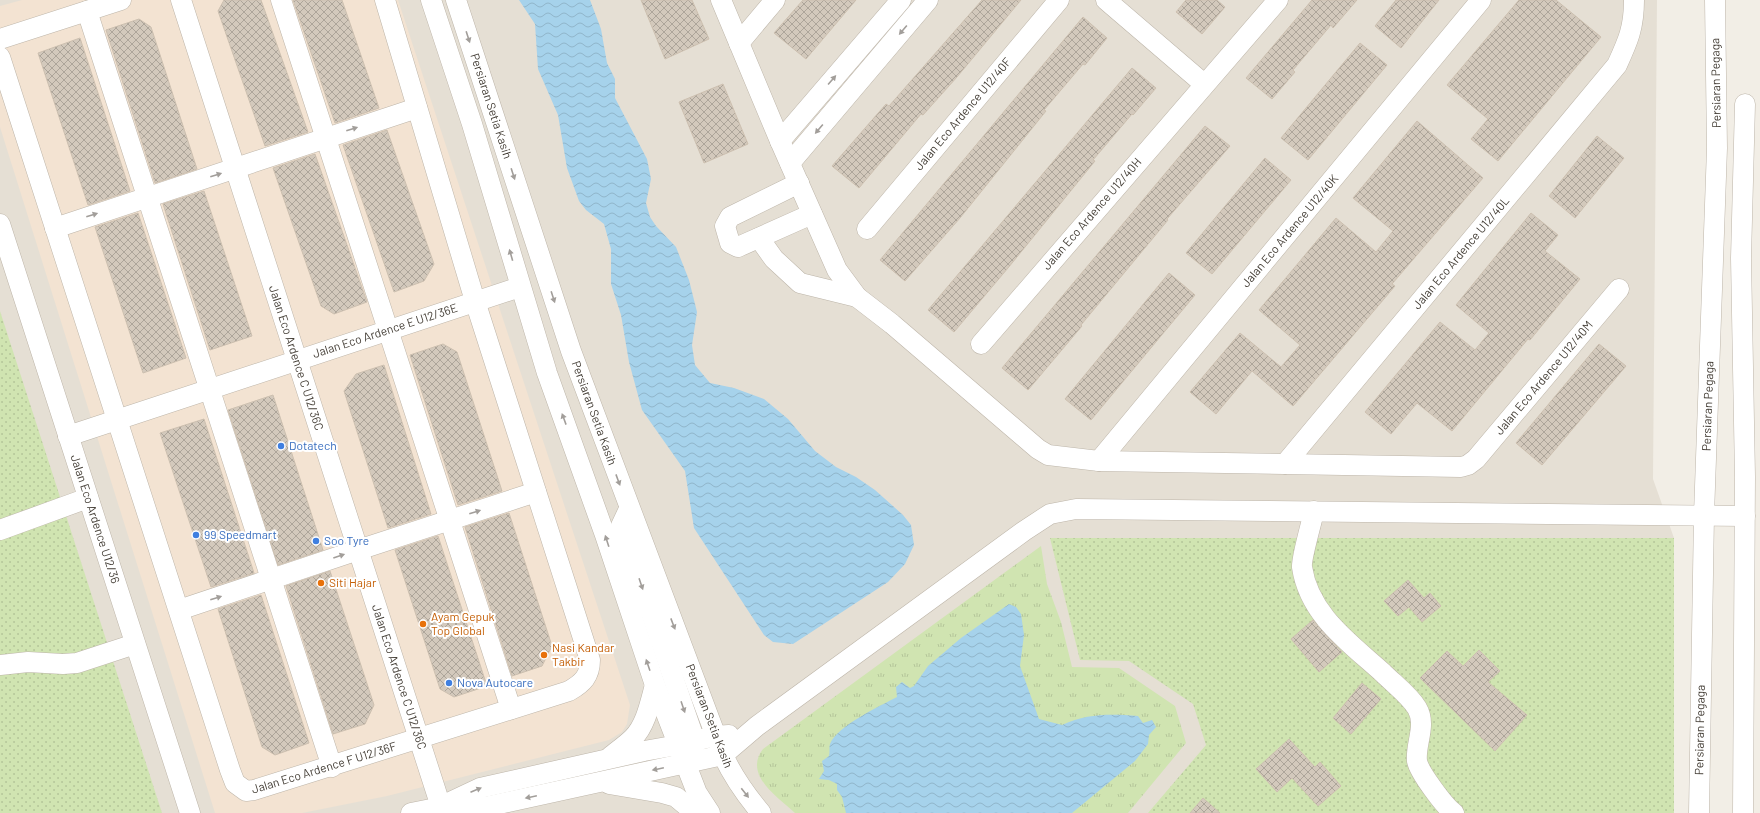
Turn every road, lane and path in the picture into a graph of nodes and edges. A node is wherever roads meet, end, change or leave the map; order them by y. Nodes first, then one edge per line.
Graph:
1 (121, 0) edge
2 (181, 0) edge
3 (281, 0) edge
4 (385, 0) edge
5 (431, 0) edge
6 (456, 0) edge
7 (721, 0) edge
8 (775, 0) edge
9 (901, 0) edge
10 (928, 0) edge
11 (1059, 0) edge
12 (1106, 0) edge
13 (1278, 0) edge
14 (1481, 0) edge
15 (1634, 0) edge
16 (1715, 0) edge
17 (87, 11) junction
18 (0, 39) edge
19 (739, 43) junction
20 (0, 57) edge
21 (1204, 84) junction
22 (1745, 104) dead end
23 (417, 108) junction
24 (326, 138) junction
25 (780, 141) junction
26 (790, 163) junction
27 (235, 168) junction
28 (799, 183) junction
29 (148, 197) junction
30 (812, 214) junction
31 (0, 224) edge
32 (55, 228) junction
33 (867, 229) dead end
34 (759, 238) junction
35 (520, 287) junction
36 (1619, 289) dead end
37 (857, 297) junction
38 (475, 302) junction
39 (388, 330) junction
40 (981, 344) dead end
41 (297, 360) junction
42 (210, 389) junction
43 (117, 420) junction
44 (68, 436) junction
45 (1099, 461) junction
46 (1285, 464) junction
47 (536, 492) junction
48 (88, 498) junction
49 (629, 509) junction
50 (1314, 511) junction
51 (1704, 515) junction
52 (1745, 516) junction
53 (450, 520) junction
54 (0, 530) edge
55 (358, 550) junction
56 (272, 580) junction
57 (178, 610) junction
58 (135, 644) junction
59 (0, 665) edge
60 (655, 686) junction
61 (511, 709) junction
62 (746, 733) junction
63 (715, 736) junction
64 (419, 739) junction
65 (686, 750) junction
66 (723, 755) junction
67 (607, 759) junction
68 (332, 767) junction
69 (597, 782) junction
70 (441, 807) junction
71 (190, 813) edge
72 (412, 813) edge
73 (695, 813) edge
74 (710, 813) edge
75 (762, 813) edge
76 (1454, 813) edge
77 (1699, 813) edge
78 (1743, 813) edge

1 - 17 street
2 - 27 street, Jalan Eco Ardence C U12/36C
3 - 24 street
4 - 23 street
35 -> 5 street, Persiaran Setia Kasih
6 -> 49 street, Persiaran Setia Kasih
7 - 19 street
8 - 19 street
25 -> 9 street
10 -> 26 street
11 - 33 street, Jalan Eco Ardence U12/40F
12 - 21 street
13 - 21 street, Jalan Eco Ardence U12/40H
14 - 45 street, Jalan Eco Ardence U12/40K
15 - 46 street, Jalan Eco Ardence U12/40L
16 - 51 street, Persiaran Pegaga
17 - 18 street
17 - 29 street
19 - 25 street
20 - 32 street
21 - 40 street, Jalan Eco Ardence U12/40H
22 - 52 street
24 -> 23 street
23 - 38 street
24 - 27 street
24 - 39 street
25 - 26 street
26 - 28 street
29 -> 27 street
27 - 41 street, Jalan Eco Ardence C U12/36C
28 - 30 street
28 - 34 street
32 -> 29 street
29 - 42 street
30 - 34 street
30 - 37 street
31 - 44 street, Jalan Eco Ardence U12/36
32 - 43 street
34 - 37 street
35 - 38 street, Jalan Eco Ardence E U12/36E
60 -> 35 street, Persiaran Setia Kasih
36 - 46 street, Jalan Eco Ardence U12/40M
37 - 45 street
38 - 39 street, Jalan Eco Ardence E U12/36E
38 - 47 street
39 - 41 street, Jalan Eco Ardence E U12/36E
39 - 53 street
41 - 42 street, Jalan Eco Ardence E U12/36E
41 - 55 street, Jalan Eco Ardence C U12/36C
42 - 43 street, Jalan Eco Ardence E U12/36E
42 - 56 street
43 - 44 street, Jalan Eco Ardence E U12/36E
43 - 57 street
44 - 48 street, Jalan Eco Ardence U12/36
45 - 46 street
53 -> 47 street
47 - 61 street, Jalan Eco Ardence F U12/36F
48 - 54 street
48 - 58 street, Jalan Eco Ardence U12/36
49 -> 63 street, Persiaran Setia Kasih
49 -> 65 street
50 - 51 street
50 - 62 street
50 - 76 street
51 - 52 street
51 - 77 street, Persiaran Pegaga
52 - 78 street
53 - 55 street
53 - 61 street
56 -> 55 street
55 - 64 street, Jalan Eco Ardence C U12/36C
57 -> 56 street
56 - 68 street
57 - 68 street, Jalan Eco Ardence F U12/36F
58 - 59 street
58 - 71 street, Jalan Eco Ardence U12/36
60 - 65 street, Persiaran Setia Kasih
60 - 67 street
61 - 64 street, Jalan Eco Ardence F U12/36F
62 - 63 street
62 - 66 street
63 - 65 street
63 - 66 street, Persiaran Setia Kasih
64 - 68 street, Jalan Eco Ardence F U12/36F
64 - 70 street, Jalan Eco Ardence C U12/36C
65 - 66 street
65 - 67 street
65 -> 69 street
65 - 74 street, Persiaran Setia Kasih
66 -> 75 street, Persiaran Setia Kasih
70 -> 67 street
69 -> 70 street
69 - 73 street
70 - 72 street

